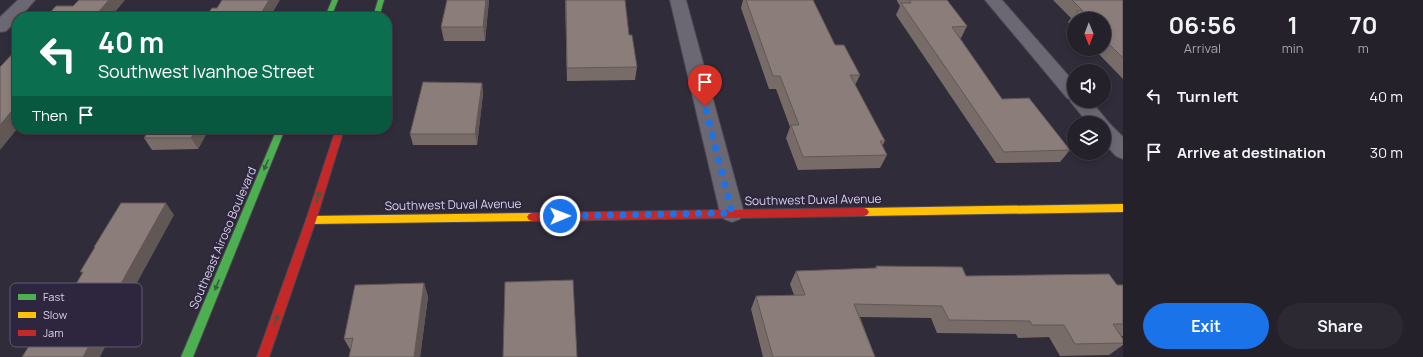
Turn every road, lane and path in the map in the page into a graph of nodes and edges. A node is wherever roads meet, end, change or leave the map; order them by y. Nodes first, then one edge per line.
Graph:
1 (27, 0) edge
2 (335, 0) edge
3 (381, 0) edge
4 (678, 0) edge
5 (993, 0) edge
6 (330, 12) edge
7 (377, 12) edge
8 (7, 14) edge
9 (0, 26) edge
10 (1067, 86) edge
11 (1086, 108) edge
12 (1093, 116) edge
13 (279, 134) edge
14 (338, 134) edge
15 (1111, 137) edge
16 (1123, 151) edge
17 (1123, 208) edge
18 (732, 213) junction
19 (311, 220) junction
20 (187, 357) edge
21 (263, 357) edge

1 - 8 street
2 - 6 street
3 - 7 street
4 - 18 street
5 - 10 street
8 - 9 street
11 - 12 street
13 -> 20 street, Southeast Airoso Boulevard
19 -> 14 street
15 - 16 street
17 - 18 street, Southwest Duval Avenue
18 - 19 street, Southwest Duval Avenue
21 -> 19 street

